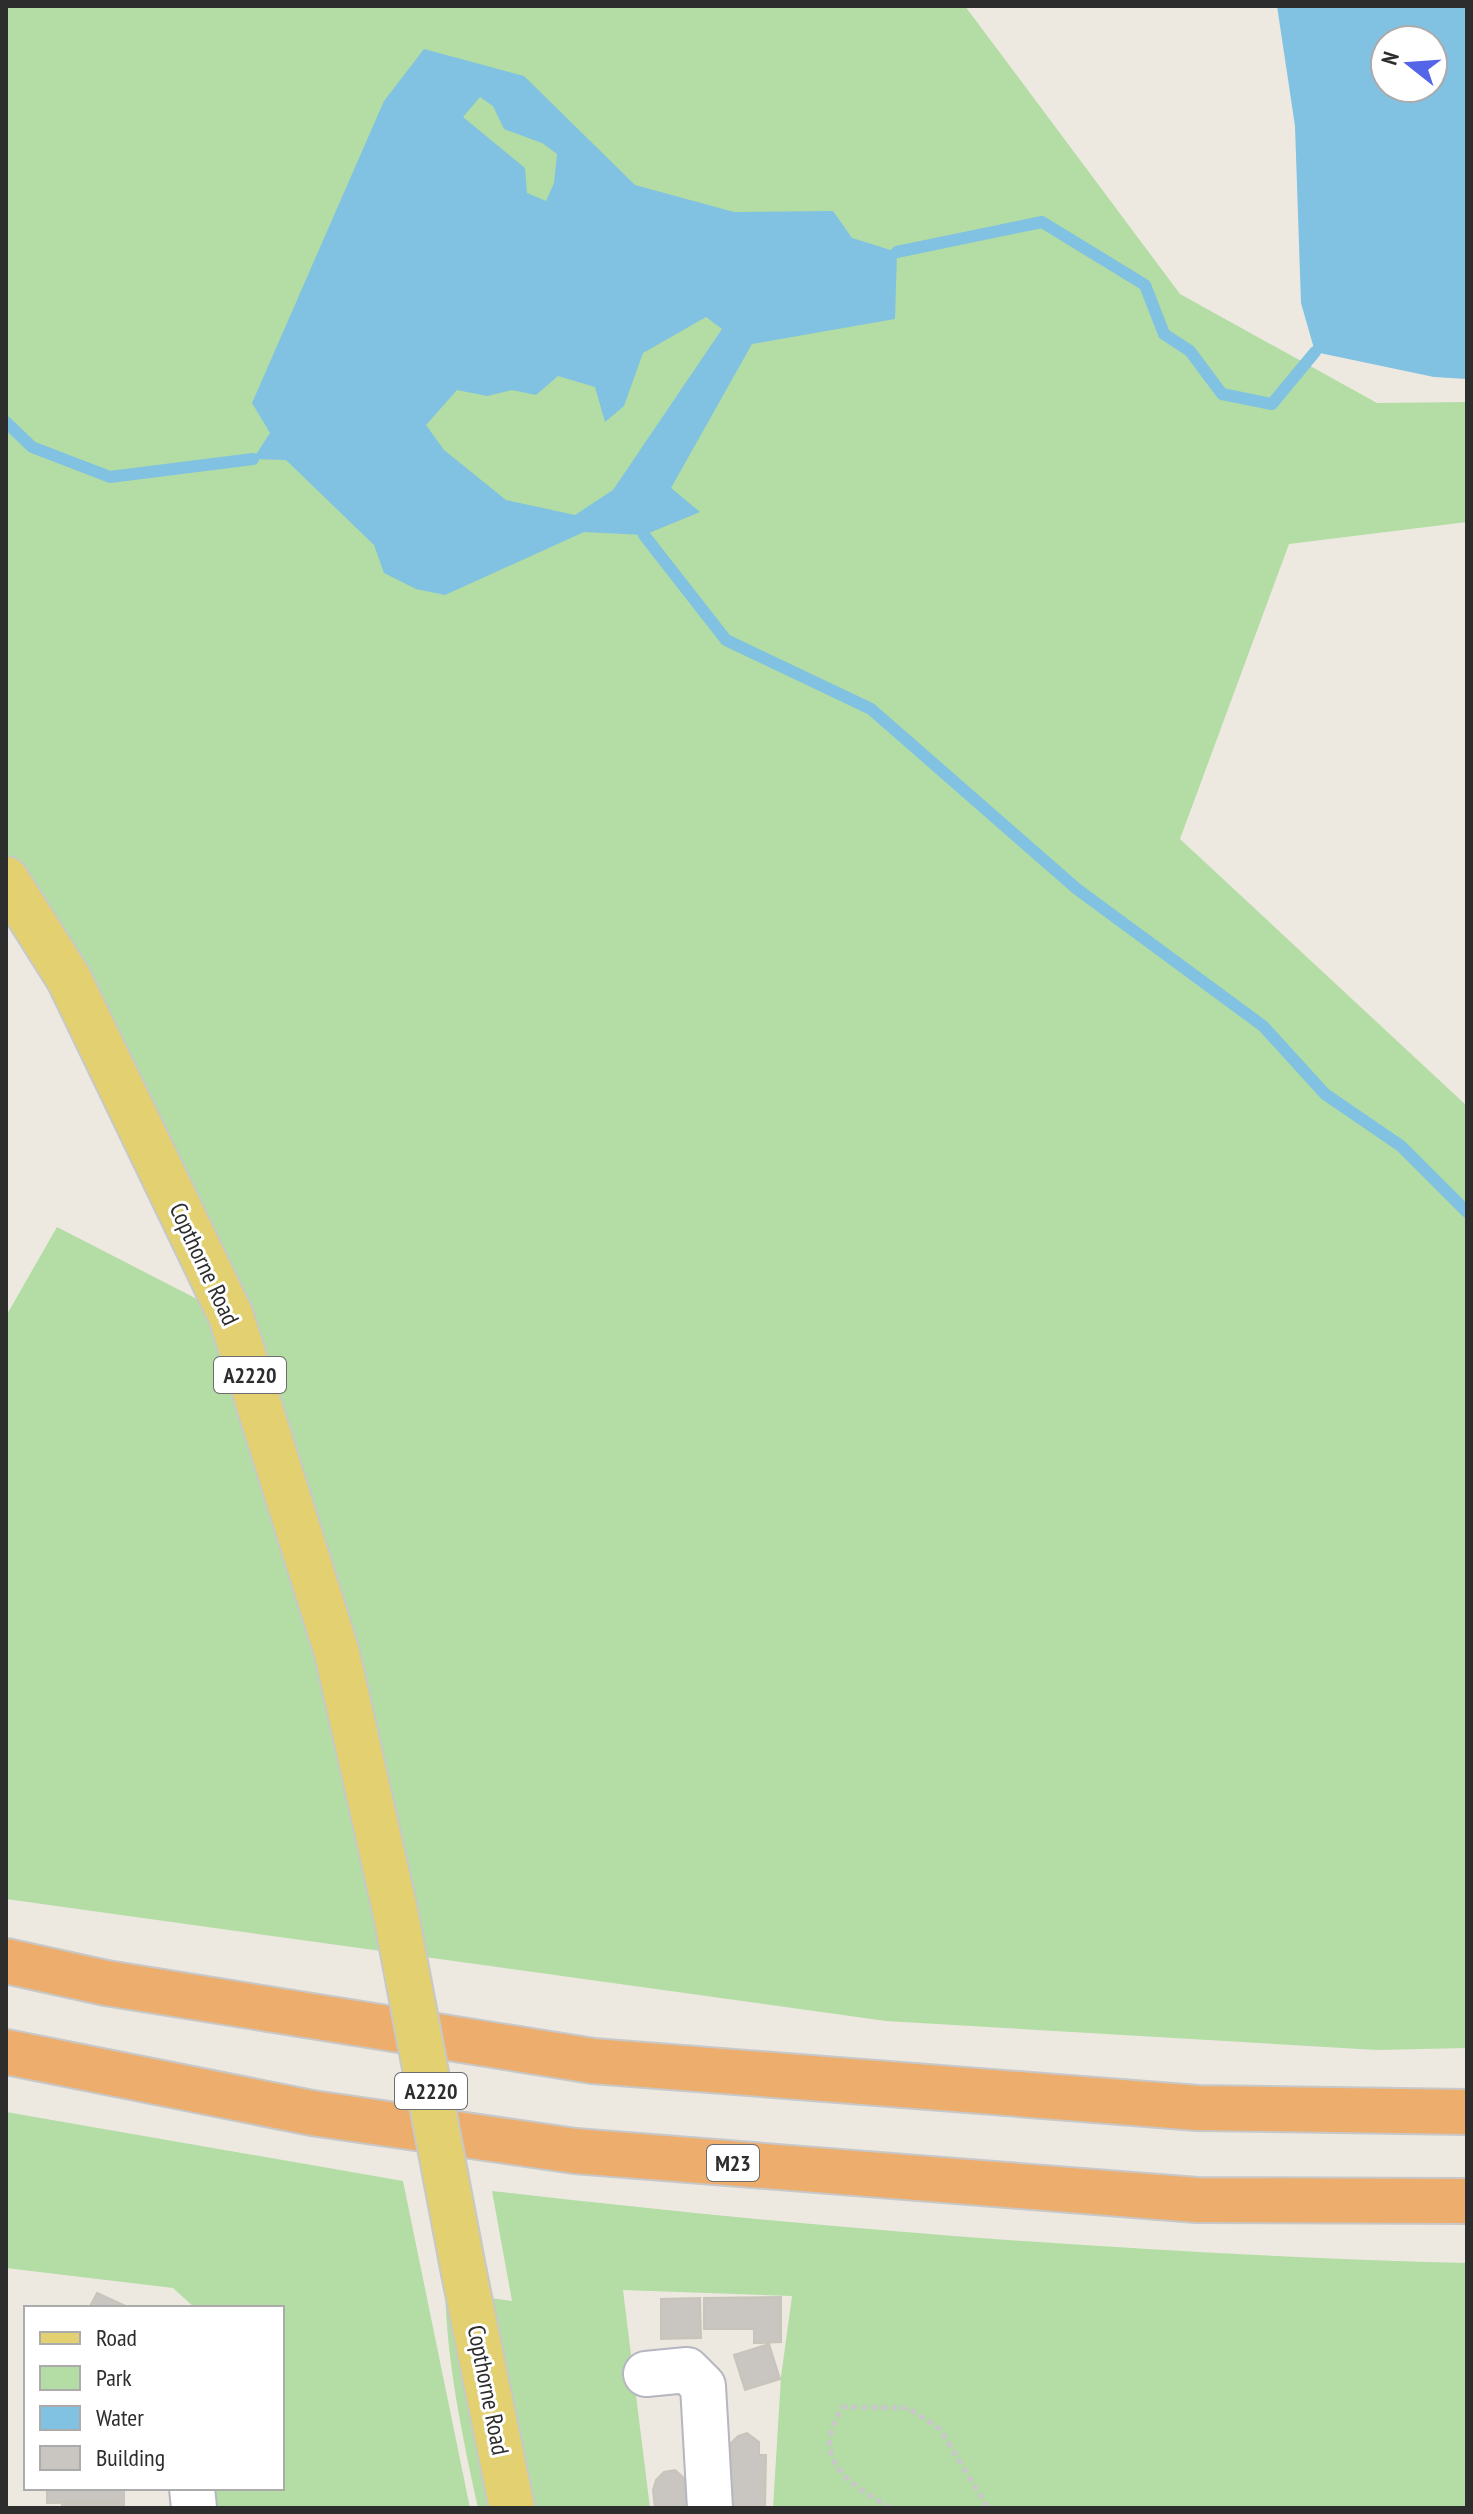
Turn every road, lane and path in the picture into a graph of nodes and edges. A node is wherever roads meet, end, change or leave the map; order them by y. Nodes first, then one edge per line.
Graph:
1 (6, 879) edge
2 (6, 1961) edge
3 (6, 2052) edge
4 (1467, 2112) edge
5 (1467, 2201) edge
6 (646, 2374) dead end
7 (512, 2508) edge
8 (710, 2508) edge
9 (890, 2508) edge
10 (988, 2508) edge

1 - 7 main road, Copthorne Road / A2220, bridge
2 - 4 highway
3 - 5 highway, M23
6 - 8 street
9 - 10 path

